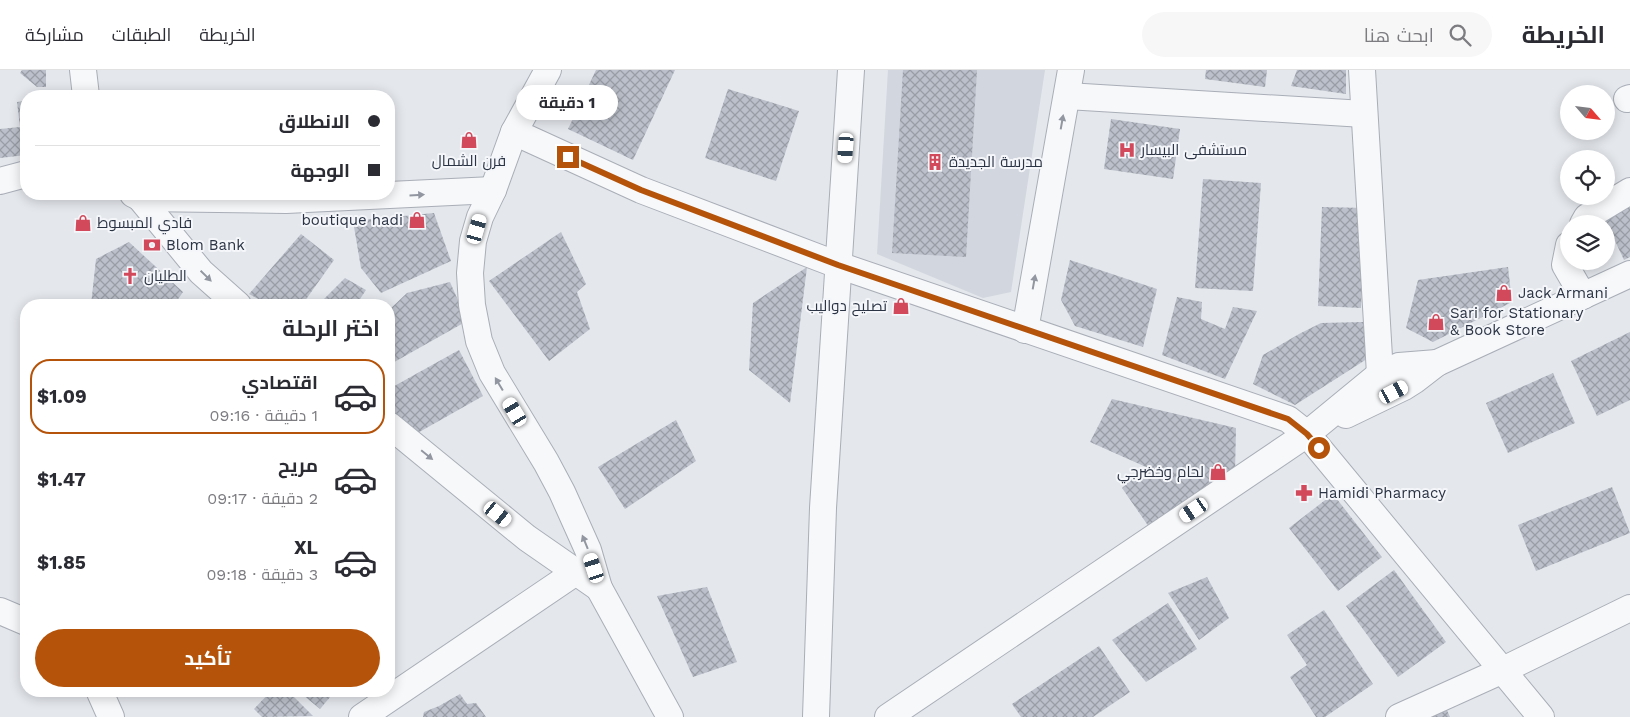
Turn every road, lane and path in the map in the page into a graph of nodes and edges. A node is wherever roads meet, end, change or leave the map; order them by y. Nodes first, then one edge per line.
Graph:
1 (83, 70) edge
2 (548, 70) edge
3 (851, 70) edge
4 (1071, 70) edge
5 (1362, 70) edge
6 (85, 90) edge
7 (1067, 96) junction
8 (1364, 114) junction
9 (514, 132) junction
10 (20, 176) edge
11 (0, 181) edge
12 (493, 190) junction
13 (1630, 191) edge
14 (395, 195) edge
15 (141, 200) edge
16 (1590, 215) edge
17 (838, 265) junction
18 (1568, 270) edge
19 (1630, 274) edge
20 (1583, 296) junction
21 (231, 299) edge
22 (1025, 330) junction
23 (1437, 363) junction
24 (1380, 374) junction
25 (395, 430) edge
26 (1307, 434) junction
27 (576, 572) junction
28 (599, 588) junction
29 (1630, 608) edge
30 (0, 611) edge
31 (20, 619) edge
32 (1501, 671) junction
33 (395, 695) edge
34 (102, 697) edge
35 (392, 697) edge
36 (111, 717) edge
37 (362, 717) edge
38 (670, 717) edge
39 (816, 717) edge
40 (888, 717) edge
41 (1399, 717) edge
42 (1541, 717) edge

1 - 6 street
2 - 9 street
3 - 17 street
4 - 7 street
5 - 8 street
7 - 8 street
22 -> 7 street
8 - 24 street
9 - 12 street
9 - 17 street
10 - 11 street
14 -> 12 street
28 -> 12 street
13 - 16 street
15 -> 21 street
17 - 22 street
17 - 39 street
18 - 20 street
19 - 20 street
20 - 23 street
22 - 26 street
23 - 24 street
23 - 26 street
24 - 26 street
25 -> 27 street
26 - 32 street
26 - 40 street
27 - 28 street
27 - 33 street
28 - 38 street
29 - 32 street
30 - 31 street
32 - 41 street
32 - 42 street
34 - 36 street
35 - 37 street

